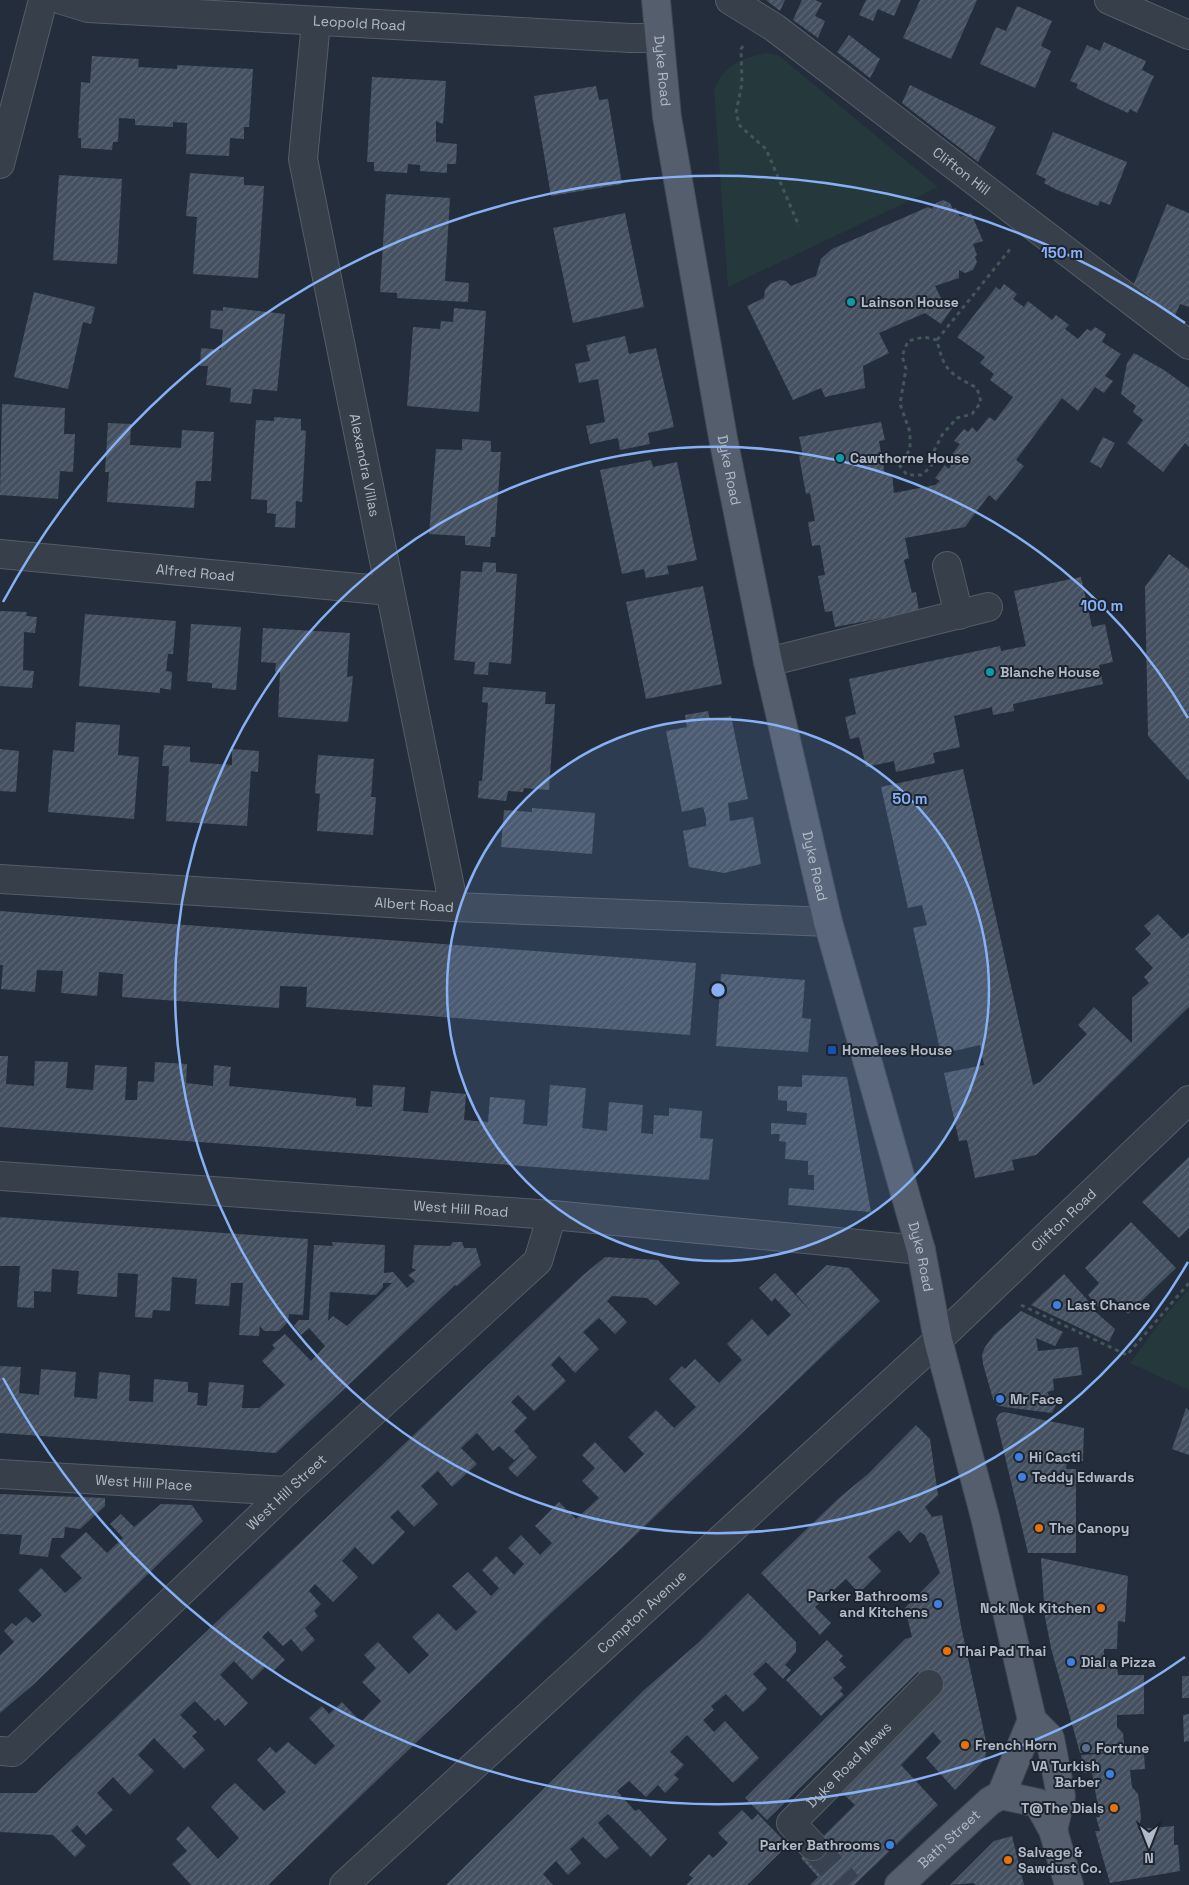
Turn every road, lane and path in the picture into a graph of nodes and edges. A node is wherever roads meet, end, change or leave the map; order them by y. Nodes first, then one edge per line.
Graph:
1 (43, 0) edge
2 (62, 0) edge
3 (656, 0) edge
4 (730, 0) edge
5 (1109, 0) edge
6 (762, 20) junction
7 (316, 22) junction
8 (1189, 35) edge
9 (658, 38) junction
10 (0, 164) edge
11 (1030, 224) junction
12 (799, 226) dead end
13 (937, 340) junction
14 (1189, 345) edge
15 (0, 554) edge
16 (947, 566) dead end
17 (390, 591) junction
18 (988, 608) dead end
19 (959, 615) junction
20 (768, 662) junction
21 (0, 878) edge
22 (454, 907) junction
23 (828, 922) junction
24 (1189, 1100) edge
25 (0, 1176) edge
26 (552, 1215) junction
27 (921, 1250) junction
28 (1189, 1283) edge
29 (994, 1286) junction
30 (938, 1340) junction
31 (0, 1474) edge
32 (287, 1491) junction
33 (930, 1684) dead end
34 (1032, 1720) junction
35 (0, 1751) edge
36 (1001, 1795) junction
37 (1053, 1830) junction
38 (813, 1846) tunnel mouth
39 (344, 1885) edge
40 (899, 1885) edge
41 (1069, 1885) edge

1 - 10 street
2 - 7 street, Leopold Road
3 - 9 main road, Dyke Road
4 - 6 street, Clifton Hill
5 - 8 street
6 - 11 street, Clifton Hill
6 - 12 path
7 - 9 street, Leopold Road
7 - 17 street, Alexandra Villas
9 - 20 main road, Dyke Road
11 - 13 path
11 - 14 street, Clifton Hill
13 - 13 path
15 - 17 street, Alfred Road
16 - 19 street
17 - 22 street, Alexandra Villas
18 - 19 street
19 - 20 street
20 - 23 main road, Dyke Road
21 - 22 street, Albert Road
22 - 23 street, Albert Road
23 - 27 main road, Dyke Road
24 - 29 street, Clifton Road
25 - 26 street, West Hill Road
26 - 27 street, West Hill Road
26 - 32 street, West Hill Street
27 - 30 main road, Dyke Road
28 - 29 path
29 - 30 street, Clifton Road
30 - 34 main road, Dyke Road
30 - 39 street, Compton Avenue
31 - 32 street, West Hill Place
32 - 35 street, West Hill Street
33 - 38 street, Dyke Road Mews
34 - 36 main road
34 - 37 main road
36 - 37 main road
36 - 40 main road, Bath Street
37 - 41 main road

